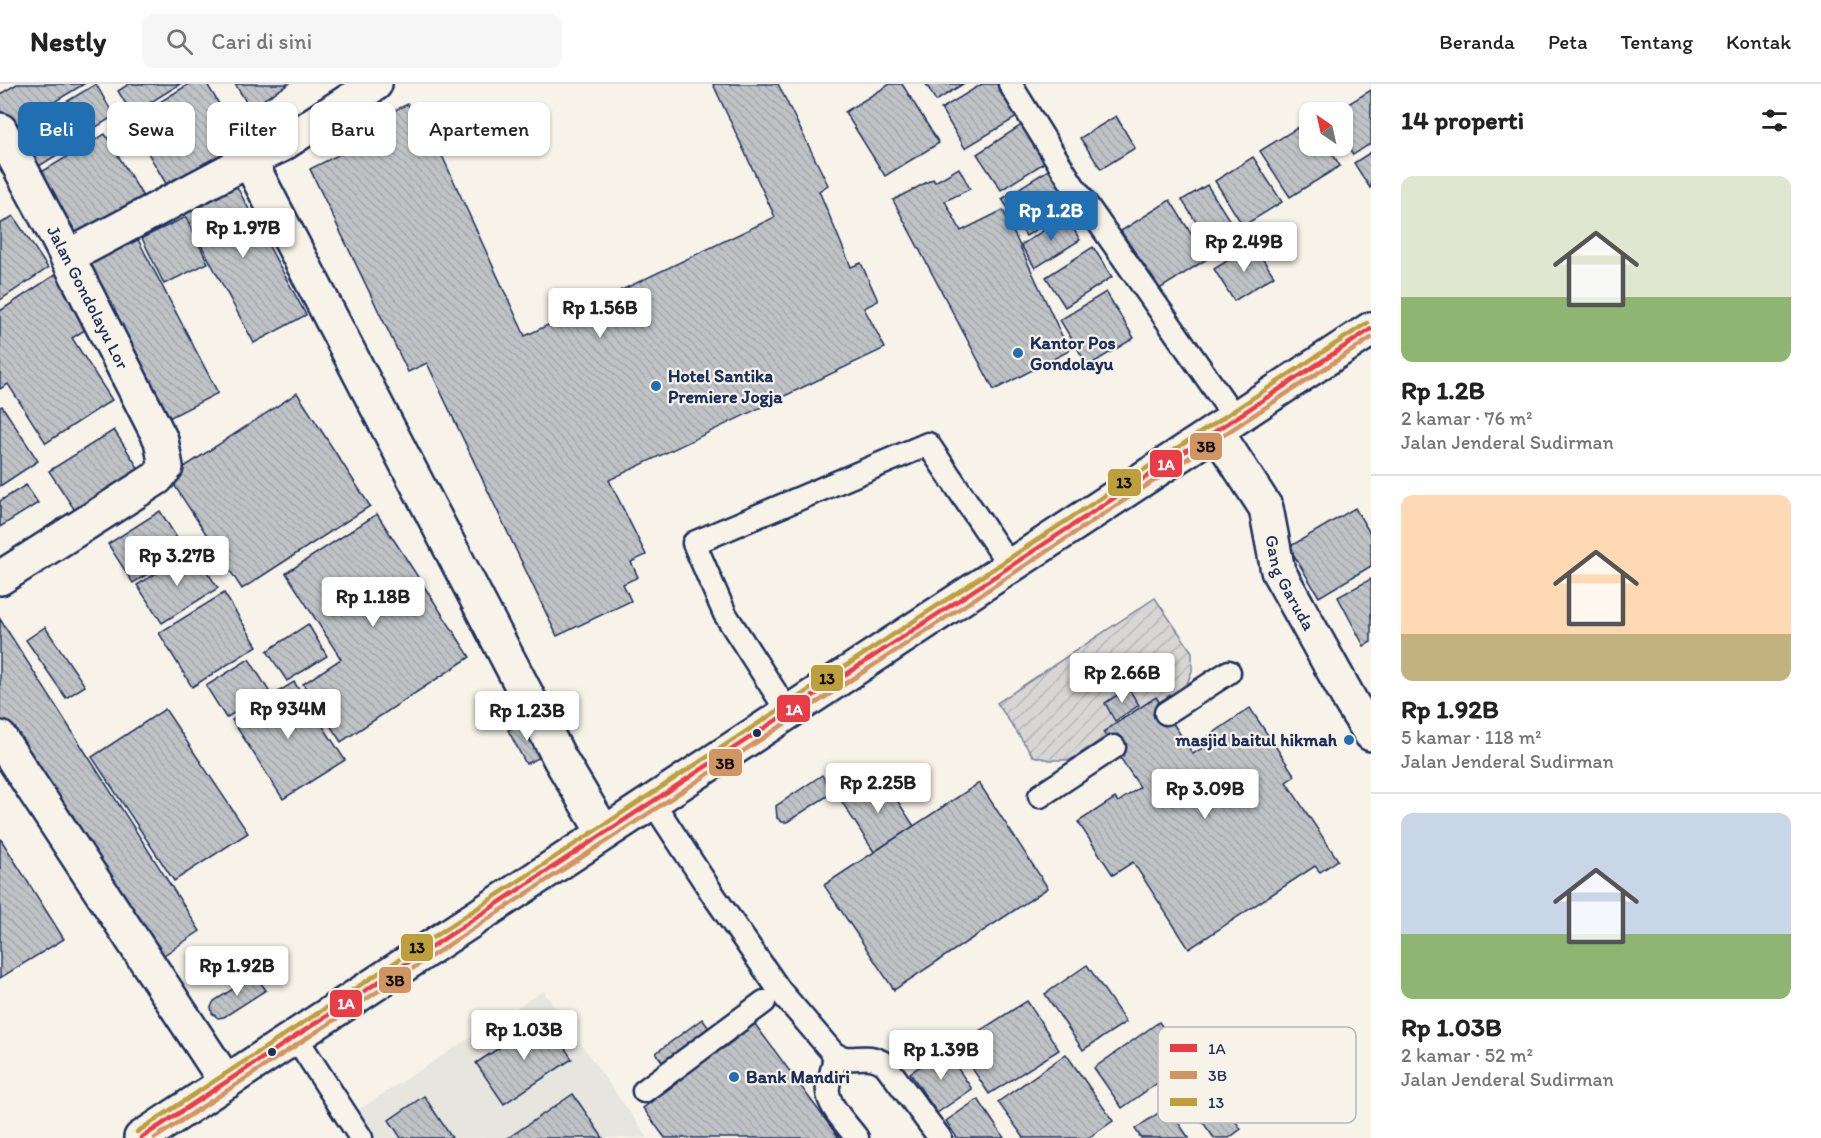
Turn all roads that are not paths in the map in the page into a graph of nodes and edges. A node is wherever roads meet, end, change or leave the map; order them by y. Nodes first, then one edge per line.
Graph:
1 (375, 84) edge
2 (1015, 87) edge
3 (0, 130) edge
4 (249, 160) junction
5 (67, 256) junction
6 (1371, 329) edge
7 (1225, 425) junction
8 (1010, 566) junction
9 (0, 578) edge
10 (1229, 672) dead end
11 (788, 711) junction
12 (1166, 713) dead end
13 (1371, 734) edge
14 (0, 738) edge
15 (1114, 747) dead end
16 (1040, 796) dead end
17 (652, 801) junction
18 (604, 833) junction
19 (764, 1002) dead end
20 (296, 1036) junction
21 (834, 1054) junction
22 (226, 1082) junction
23 (644, 1091) dead end
24 (141, 1138) edge
25 (362, 1138) edge
26 (857, 1138) edge
27 (940, 1138) edge

1 - 4 street
2 - 7 lane
3 - 5 street, Jalan Gondolayu Lor
4 - 5 street
4 - 18 street
5 - 9 street, Jalan Gondolayu Lor
6 - 7 street
7 - 8 street
7 - 13 street, Gang Garuda
8 - 11 street
8 - 11 lane
10 - 12 lane
11 - 17 street
14 - 22 street
15 - 16 lane
17 - 18 street
17 - 21 lane
18 - 20 street
19 - 23 lane
20 - 22 street
20 - 25 lane
21 - 26 lane
21 - 27 lane
22 - 24 street

